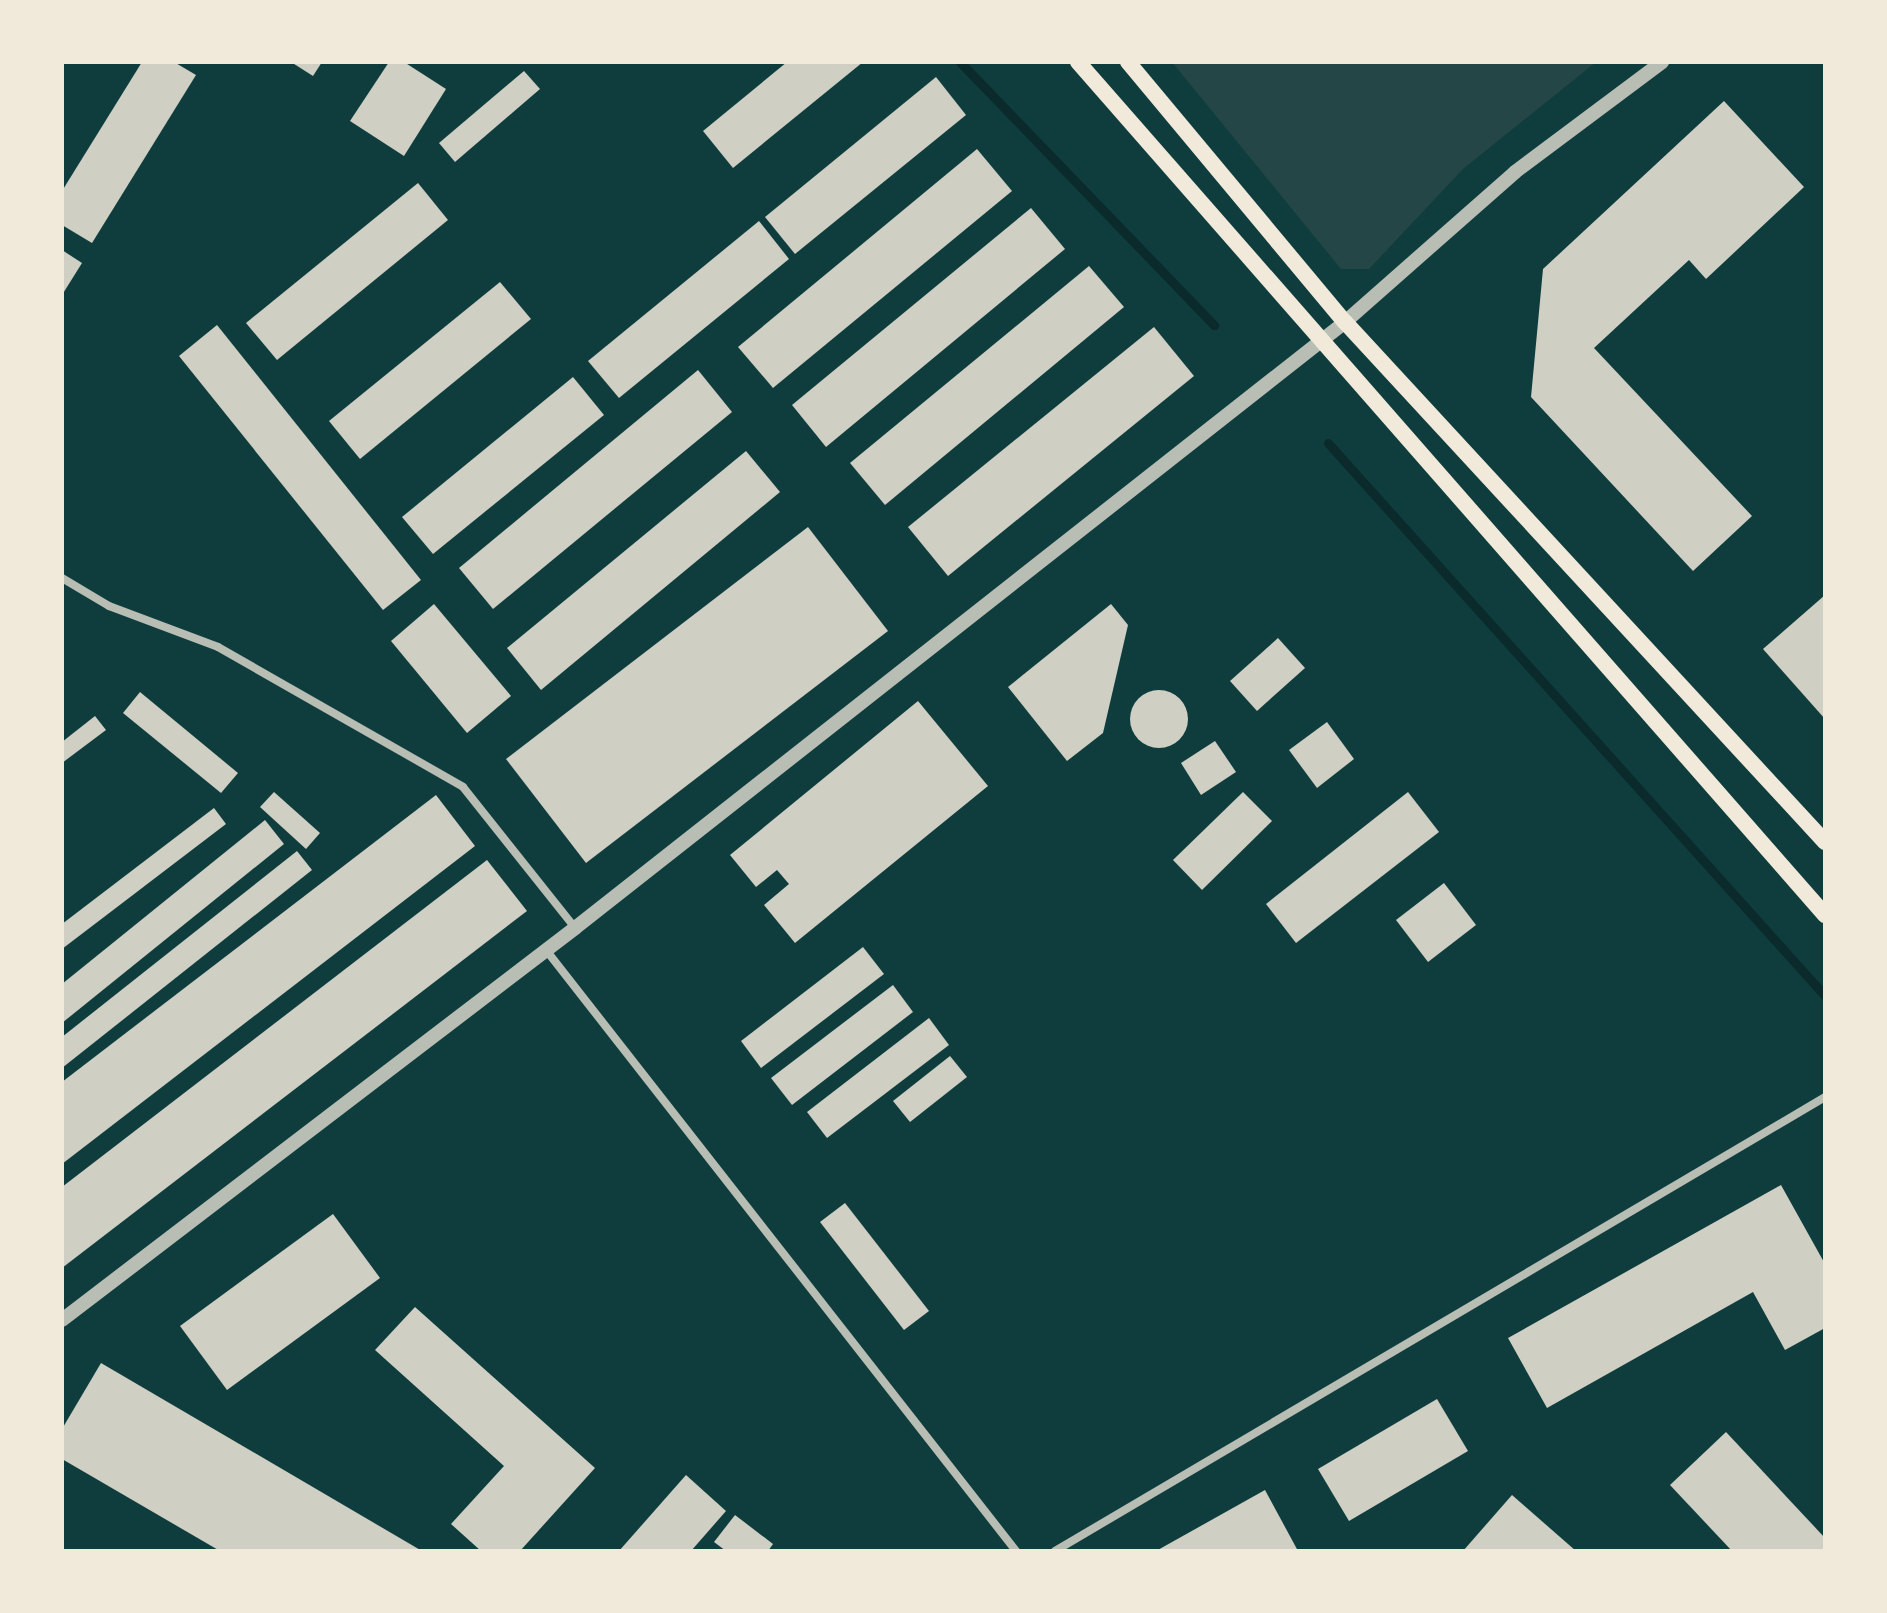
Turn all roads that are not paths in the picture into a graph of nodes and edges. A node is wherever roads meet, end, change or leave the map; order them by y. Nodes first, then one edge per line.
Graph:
1 (1078, 62) edge
2 (1128, 62) edge
3 (1662, 62) edge
4 (1345, 322) junction
5 (1317, 340) junction
6 (62, 578) edge
7 (1825, 842) edge
8 (1825, 915) edge
9 (575, 928) junction
10 (546, 950) junction
11 (1825, 1097) edge
12 (62, 1320) edge
13 (1016, 1551) edge
14 (1055, 1551) edge

1 - 5 main road
2 - 4 main road
3 - 4 street
4 - 5 street
4 - 7 main road
5 - 8 main road
5 - 9 street
6 - 9 street
9 - 10 street
10 - 12 street
10 - 13 street
11 - 14 street

